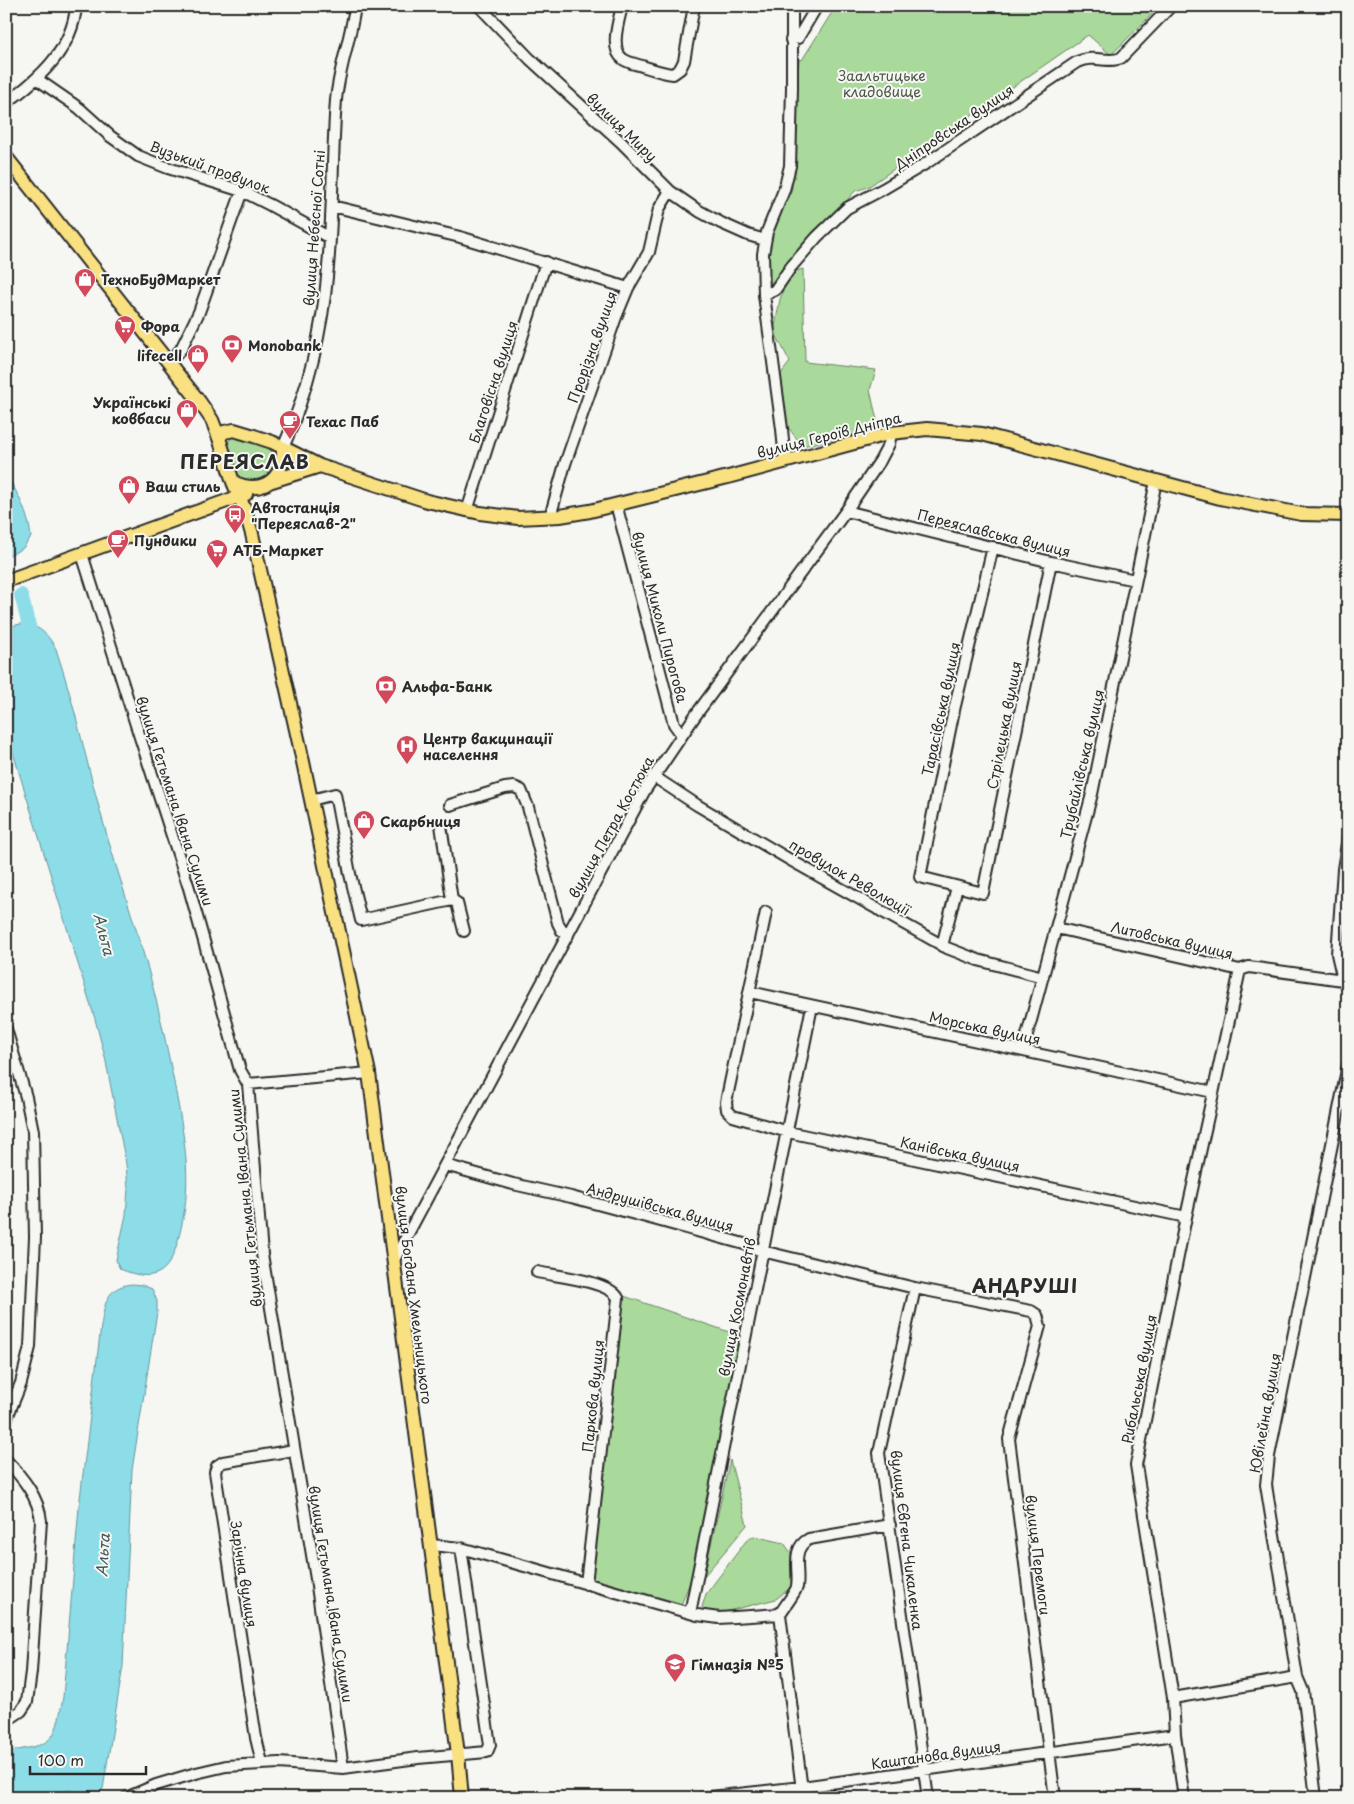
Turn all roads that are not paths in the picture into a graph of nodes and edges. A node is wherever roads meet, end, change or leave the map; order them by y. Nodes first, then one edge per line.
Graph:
1 (76, 6) edge
2 (355, 6) edge
3 (479, 6) edge
4 (622, 6) edge
5 (694, 6) edge
6 (792, 6) edge
7 (817, 6) edge
8 (1171, 6) edge
9 (791, 40) junction
10 (37, 79) junction
11 (6, 103) edge
12 (6, 157) edge
13 (242, 191) junction
14 (670, 191) junction
15 (332, 206) junction
16 (330, 238) junction
17 (765, 240) junction
18 (546, 262) junction
19 (628, 288) junction
20 (764, 295) junction
21 (169, 363) junction
22 (210, 416) junction
23 (234, 430) junction
24 (891, 433) junction
25 (219, 438) junction
26 (283, 448) junction
27 (784, 462) junction
28 (320, 466) junction
29 (1156, 481) junction
30 (233, 482) junction
31 (266, 483) junction
32 (240, 496) junction
33 (222, 504) junction
34 (616, 504) junction
35 (467, 511) junction
36 (846, 511) junction
37 (1348, 515) edge
38 (550, 517) junction
39 (248, 518) junction
40 (993, 548) junction
41 (82, 554) junction
42 (1051, 562) junction
43 (1135, 580) junction
44 (6, 581) edge
45 (682, 735) junction
46 (654, 776) junction
47 (311, 800) junction
48 (450, 805) dead end
49 (442, 825) dead end
50 (1348, 837) edge
51 (957, 887) junction
52 (452, 900) junction
53 (766, 912) dead end
54 (1056, 928) junction
55 (464, 931) dead end
56 (568, 935) junction
57 (942, 946) junction
58 (1240, 970) junction
59 (1043, 977) junction
60 (1345, 982) edge
61 (750, 992) junction
62 (812, 1006) junction
63 (6, 1028) edge
64 (1023, 1050) junction
65 (1348, 1065) edge
66 (369, 1072) junction
67 (248, 1084) junction
68 (1213, 1092) junction
69 (788, 1132) junction
70 (445, 1165) junction
71 (1186, 1217) junction
72 (762, 1251) junction
73 (394, 1260) junction
74 (537, 1272) dead end
75 (915, 1288) junction
76 (1039, 1319) joint
77 (6, 1420) edge
78 (294, 1450) junction
79 (6, 1460) edge
80 (890, 1525) junction
81 (431, 1545) junction
82 (461, 1548) junction
83 (586, 1584) junction
84 (690, 1613) junction
85 (780, 1614) junction
86 (1297, 1678) junction
87 (1173, 1698) junction
88 (6, 1721) edge
89 (1175, 1735) junction
90 (458, 1754) junction
91 (1049, 1754) junction
92 (262, 1763) junction
93 (343, 1768) junction
94 (924, 1770) junction
95 (154, 1786) junction
96 (802, 1787) junction
97 (126, 1798) edge
98 (155, 1798) edge
99 (462, 1798) edge
100 (701, 1798) edge
101 (803, 1798) edge
102 (928, 1798) edge
103 (1055, 1798) edge
104 (1184, 1798) edge
105 (1316, 1798) edge

1 - 10 street
2 - 15 street, вулиця Небесної Сотні
3 - 14 street, вулиця Миру
4 - 5 street
6 - 9 street
7 - 9 street
8 - 20 street, Дніпровська вулиця
9 - 17 street
10 - 11 street
10 - 13 street, Вузький провулок
12 - 21 main road
13 - 16 street, Вузький провулок
13 - 21 street
14 - 17 street, вулиця Миру
14 - 19 street, Прорізна вулиця
15 - 16 street, вулиця Небесної Сотні
15 - 18 street
16 - 26 street, вулиця Небесної Сотні
17 - 20 street
18 - 19 street
18 - 35 street, Благовісна вулиця
19 - 38 street, Прорізна вулиця
20 - 27 street
21 - 22 main road
22 - 23 main road
22 - 25 main road
23 - 25 main road
23 - 26 main road, вулиця Героїв Дніпра
24 - 27 main road, вулиця Героїв Дніпра
24 - 29 main road, вулиця Героїв Дніпра
24 - 36 street, вулиця Петра Костюка
25 - 30 main road, вулиця Богдана Хмельницького
26 - 28 main road, вулиця Героїв Дніпра
26 - 31 main road, вулиця Богдана Хмельницького
27 - 34 main road, вулиця Героїв Дніпра
28 - 31 main road
28 - 35 main road, вулиця Героїв Дніпра
29 - 37 main road, вулиця Героїв Дніпра
29 - 43 street, Трубайлівська вулиця
30 - 31 main road
30 - 32 main road, вулиця Богдана Хмельницького
30 - 33 main road
31 - 32 main road
31 - 39 main road, вулиця Богдана Хмельницького
32 - 33 main road
32 - 39 main road, вулиця Богдана Хмельницького
33 - 39 main road
33 - 41 main road
34 - 38 main road, вулиця Героїв Дніпра
34 - 45 street, вулиця Миколи Пирогова
35 - 38 main road, вулиця Героїв Дніпра
36 - 40 street, Переяславська вулиця
36 - 45 street, вулиця Петра Костюка
39 - 47 main road, вулиця Богдана Хмельницького
40 - 42 street, Переяславська вулиця
40 - 51 street, Тарасівська вулиця
41 - 44 main road
41 - 67 street, вулиця Гетьмана Івана Сулими
42 - 43 street, Переяславська вулиця
42 - 51 street, Стрілецька вулиця
43 - 54 street, Трубайлівська вулиця
45 - 46 street, вулиця Петра Костюка
46 - 56 street, вулиця Петра Костюка
46 - 57 street, провулок Революції
47 - 52 street
47 - 66 main road, вулиця Богдана Хмельницького
48 - 56 street
49 - 52 street
50 - 60 street
51 - 57 street
52 - 55 street
53 - 61 street
54 - 58 street, Литовська вулиця
54 - 59 street, Трубайлівська вулиця
56 - 70 street, вулиця Петра Костюка
57 - 59 street, провулок Революції
58 - 60 street, Литовська вулиця
58 - 68 street, Рибальська вулиця
59 - 64 street, Трубайлівська вулиця
61 - 62 street, Морська вулиця
61 - 69 street, Канівська вулиця
62 - 64 street, Морська вулиця
62 - 69 street, вулиця Космонавтів
63 - 77 street
64 - 68 street, Морська вулиця
65 - 86 street, Ювілейна вулиця
66 - 67 street
66 - 73 main road, вулиця Богдана Хмельницького
67 - 78 street, вулиця Гетьмана Івана Сулими
68 - 71 street, Рибальська вулиця
69 - 71 street, Канівська вулиця
69 - 72 street, вулиця Космонавтів
70 - 72 street, Андрушівська вулиця
70 - 73 street, вулиця Петра Костюка
71 - 87 street, Рибальська вулиця
72 - 75 street, Андрушівська вулиця
72 - 84 street, вулиця Космонавтів
73 - 81 main road, вулиця Богдана Хмельницького
74 - 83 street, Паркова вулиця
75 - 76 street, Андрушівська вулиця
75 - 80 street, вулиця Євгена Чикаленка
76 - 91 street, вулиця Перемоги
78 - 92 street, Зарічна вулиця
78 - 93 street, вулиця Гетьмана Івана Сулими
79 - 88 street
80 - 85 street
80 - 94 street, вулиця Євгена Чикаленка
81 - 82 street
81 - 90 main road, вулиця Богдана Хмельницького
82 - 83 street
82 - 90 street
83 - 84 street
84 - 85 street
85 - 96 street
86 - 87 street
86 - 105 street, Ювілейна вулиця
87 - 89 street, Рибальська вулиця
89 - 91 street, Каштанова вулиця
89 - 104 street, Рибальська вулиця
90 - 93 street
90 - 99 main road, вулиця Богдана Хмельницького
91 - 94 street, Каштанова вулиця
91 - 103 street, вулиця Перемоги
92 - 93 street
92 - 95 street
94 - 96 street, Каштанова вулиця
94 - 102 street, вулиця Євгена Чикаленка
95 - 97 street
95 - 98 street
96 - 100 street, Каштанова вулиця
96 - 101 street

